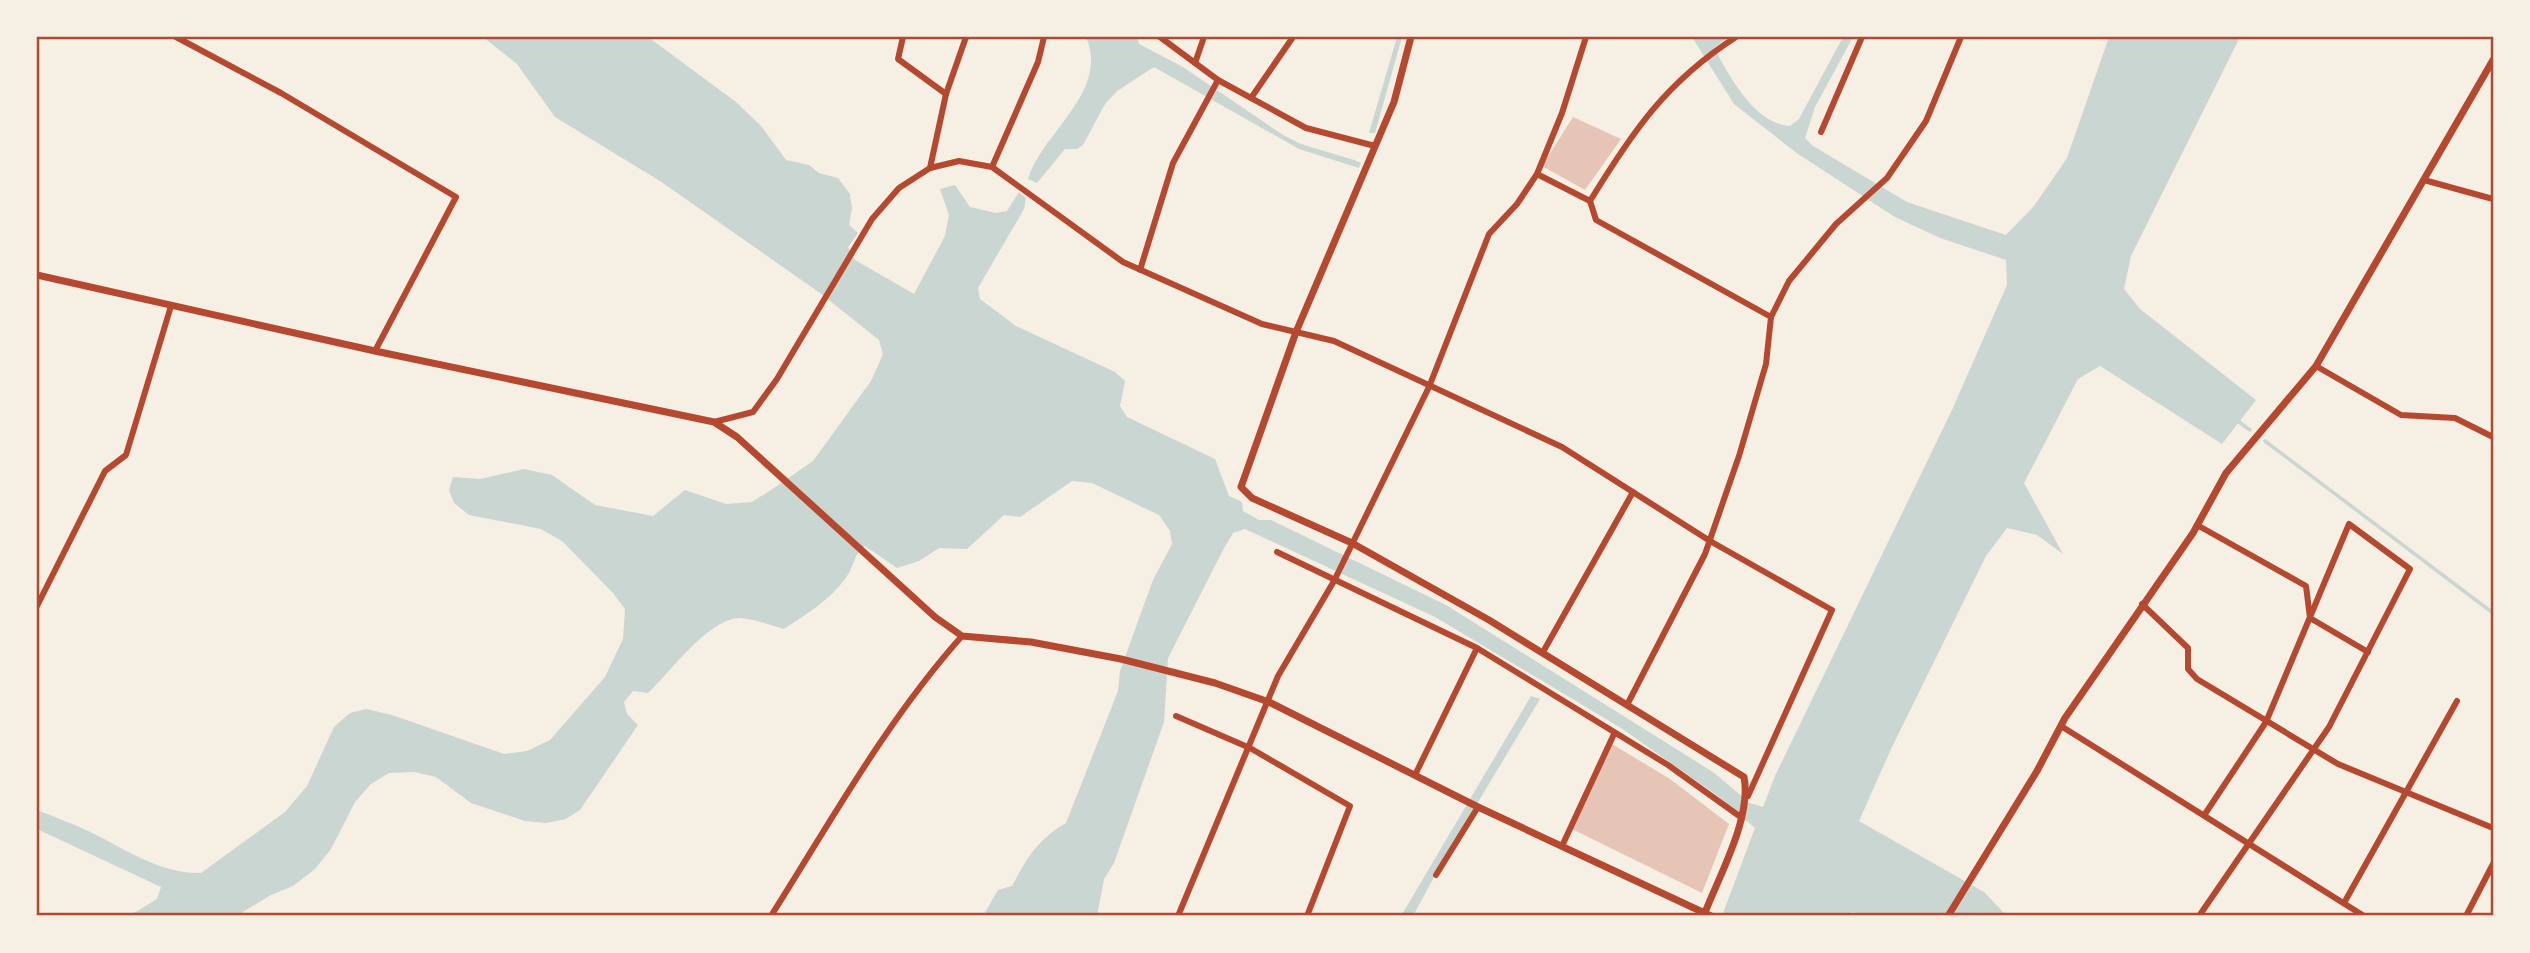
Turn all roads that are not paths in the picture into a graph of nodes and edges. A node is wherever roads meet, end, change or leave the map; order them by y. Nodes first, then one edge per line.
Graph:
1 (176, 37) edge
2 (903, 37) edge
3 (966, 37) edge
4 (1044, 37) edge
5 (1160, 37) edge
6 (1204, 37) edge
7 (1293, 37) edge
8 (1411, 37) edge
9 (1586, 37) edge
10 (1736, 37) edge
11 (1862, 37) edge
12 (1961, 37) edge
13 (2493, 60) edge
14 (1195, 62) junction
15 (1218, 80) junction
16 (946, 94) junction
17 (1251, 98) junction
18 (1821, 132) dead end
19 (1376, 146) junction
20 (992, 167) junction
21 (930, 168) junction
22 (1537, 174) junction
23 (2424, 180) junction
24 (2493, 199) edge
25 (1590, 201) junction
26 (1140, 270) junction
27 (37, 275) edge
28 (172, 306) junction
29 (1772, 317) junction
30 (1296, 332) junction
31 (375, 351) junction
32 (2316, 366) junction
33 (1429, 387) junction
34 (714, 422) junction
35 (2493, 438) edge
36 (1633, 492) junction
37 (2197, 525) junction
38 (1710, 541) junction
39 (1352, 544) junction
40 (1277, 552) dead end
41 (1334, 580) junction
42 (40, 592) edge
43 (2142, 604) junction
44 (37, 606) edge
45 (2310, 618) junction
46 (962, 636) junction
47 (1477, 648) junction
48 (1543, 652) junction
49 (2368, 652) junction
50 (2457, 701) dead end
51 (1269, 702) junction
52 (1628, 703) junction
53 (1176, 716) dead end
54 (2266, 722) junction
55 (2061, 726) junction
56 (1614, 734) junction
57 (1250, 748) junction
58 (2313, 750) junction
59 (1415, 775) junction
60 (2405, 792) junction
61 (1748, 796) junction
62 (1478, 807) junction
63 (2205, 814) junction
64 (1742, 817) junction
65 (2493, 828) edge
66 (2251, 843) junction
67 (1562, 846) junction
68 (2493, 864) edge
69 (1437, 876) dead end
70 (2344, 903) junction
71 (771, 916) edge
72 (1178, 916) edge
73 (1307, 916) edge
74 (1703, 916) edge
75 (1711, 916) edge
76 (1948, 916) edge
77 (2199, 916) edge
78 (2364, 916) edge
79 (2466, 916) edge

1 - 31 street
2 - 16 street
3 - 16 street
4 - 20 street
5 - 14 street
6 - 14 street
7 - 17 street
8 - 19 street
9 - 22 street
10 - 25 street
11 - 18 street
12 - 29 street
13 - 23 street
14 - 15 street
15 - 17 street
15 - 26 street
16 - 21 street
17 - 19 street
19 - 30 street
20 - 21 street
20 - 26 street
21 - 34 street
22 - 25 street
22 - 33 street
23 - 24 street
23 - 32 street
25 - 29 street
26 - 30 street
27 - 28 street
28 - 31 street
28 - 42 street
29 - 38 street
30 - 33 street
30 - 39 street
31 - 34 street
32 - 35 street
32 - 37 street
33 - 36 street
33 - 39 street
34 - 46 street
36 - 38 street
36 - 48 street
37 - 43 street
37 - 45 street
38 - 52 street
38 - 61 street
39 - 41 street
39 - 48 street
40 - 41 street
41 - 47 street
41 - 51 street
42 - 44 street
43 - 54 street
43 - 55 street
45 - 49 street
45 - 49 street
45 - 54 street
46 - 51 street
46 - 71 street
47 - 56 street
47 - 59 street
48 - 52 street
49 - 58 street
50 - 60 street
51 - 57 street
51 - 59 street
52 - 61 street
53 - 57 street
54 - 58 street
54 - 63 street
55 - 63 street
55 - 76 street
56 - 64 street
56 - 67 street
57 - 72 street
57 - 73 street
58 - 60 street
58 - 66 street
59 - 62 street
60 - 65 street
60 - 70 street
61 - 64 street
62 - 67 street
62 - 69 street
63 - 66 street
64 - 74 street
66 - 70 street
66 - 77 street
67 - 75 street
68 - 79 street
70 - 78 street

